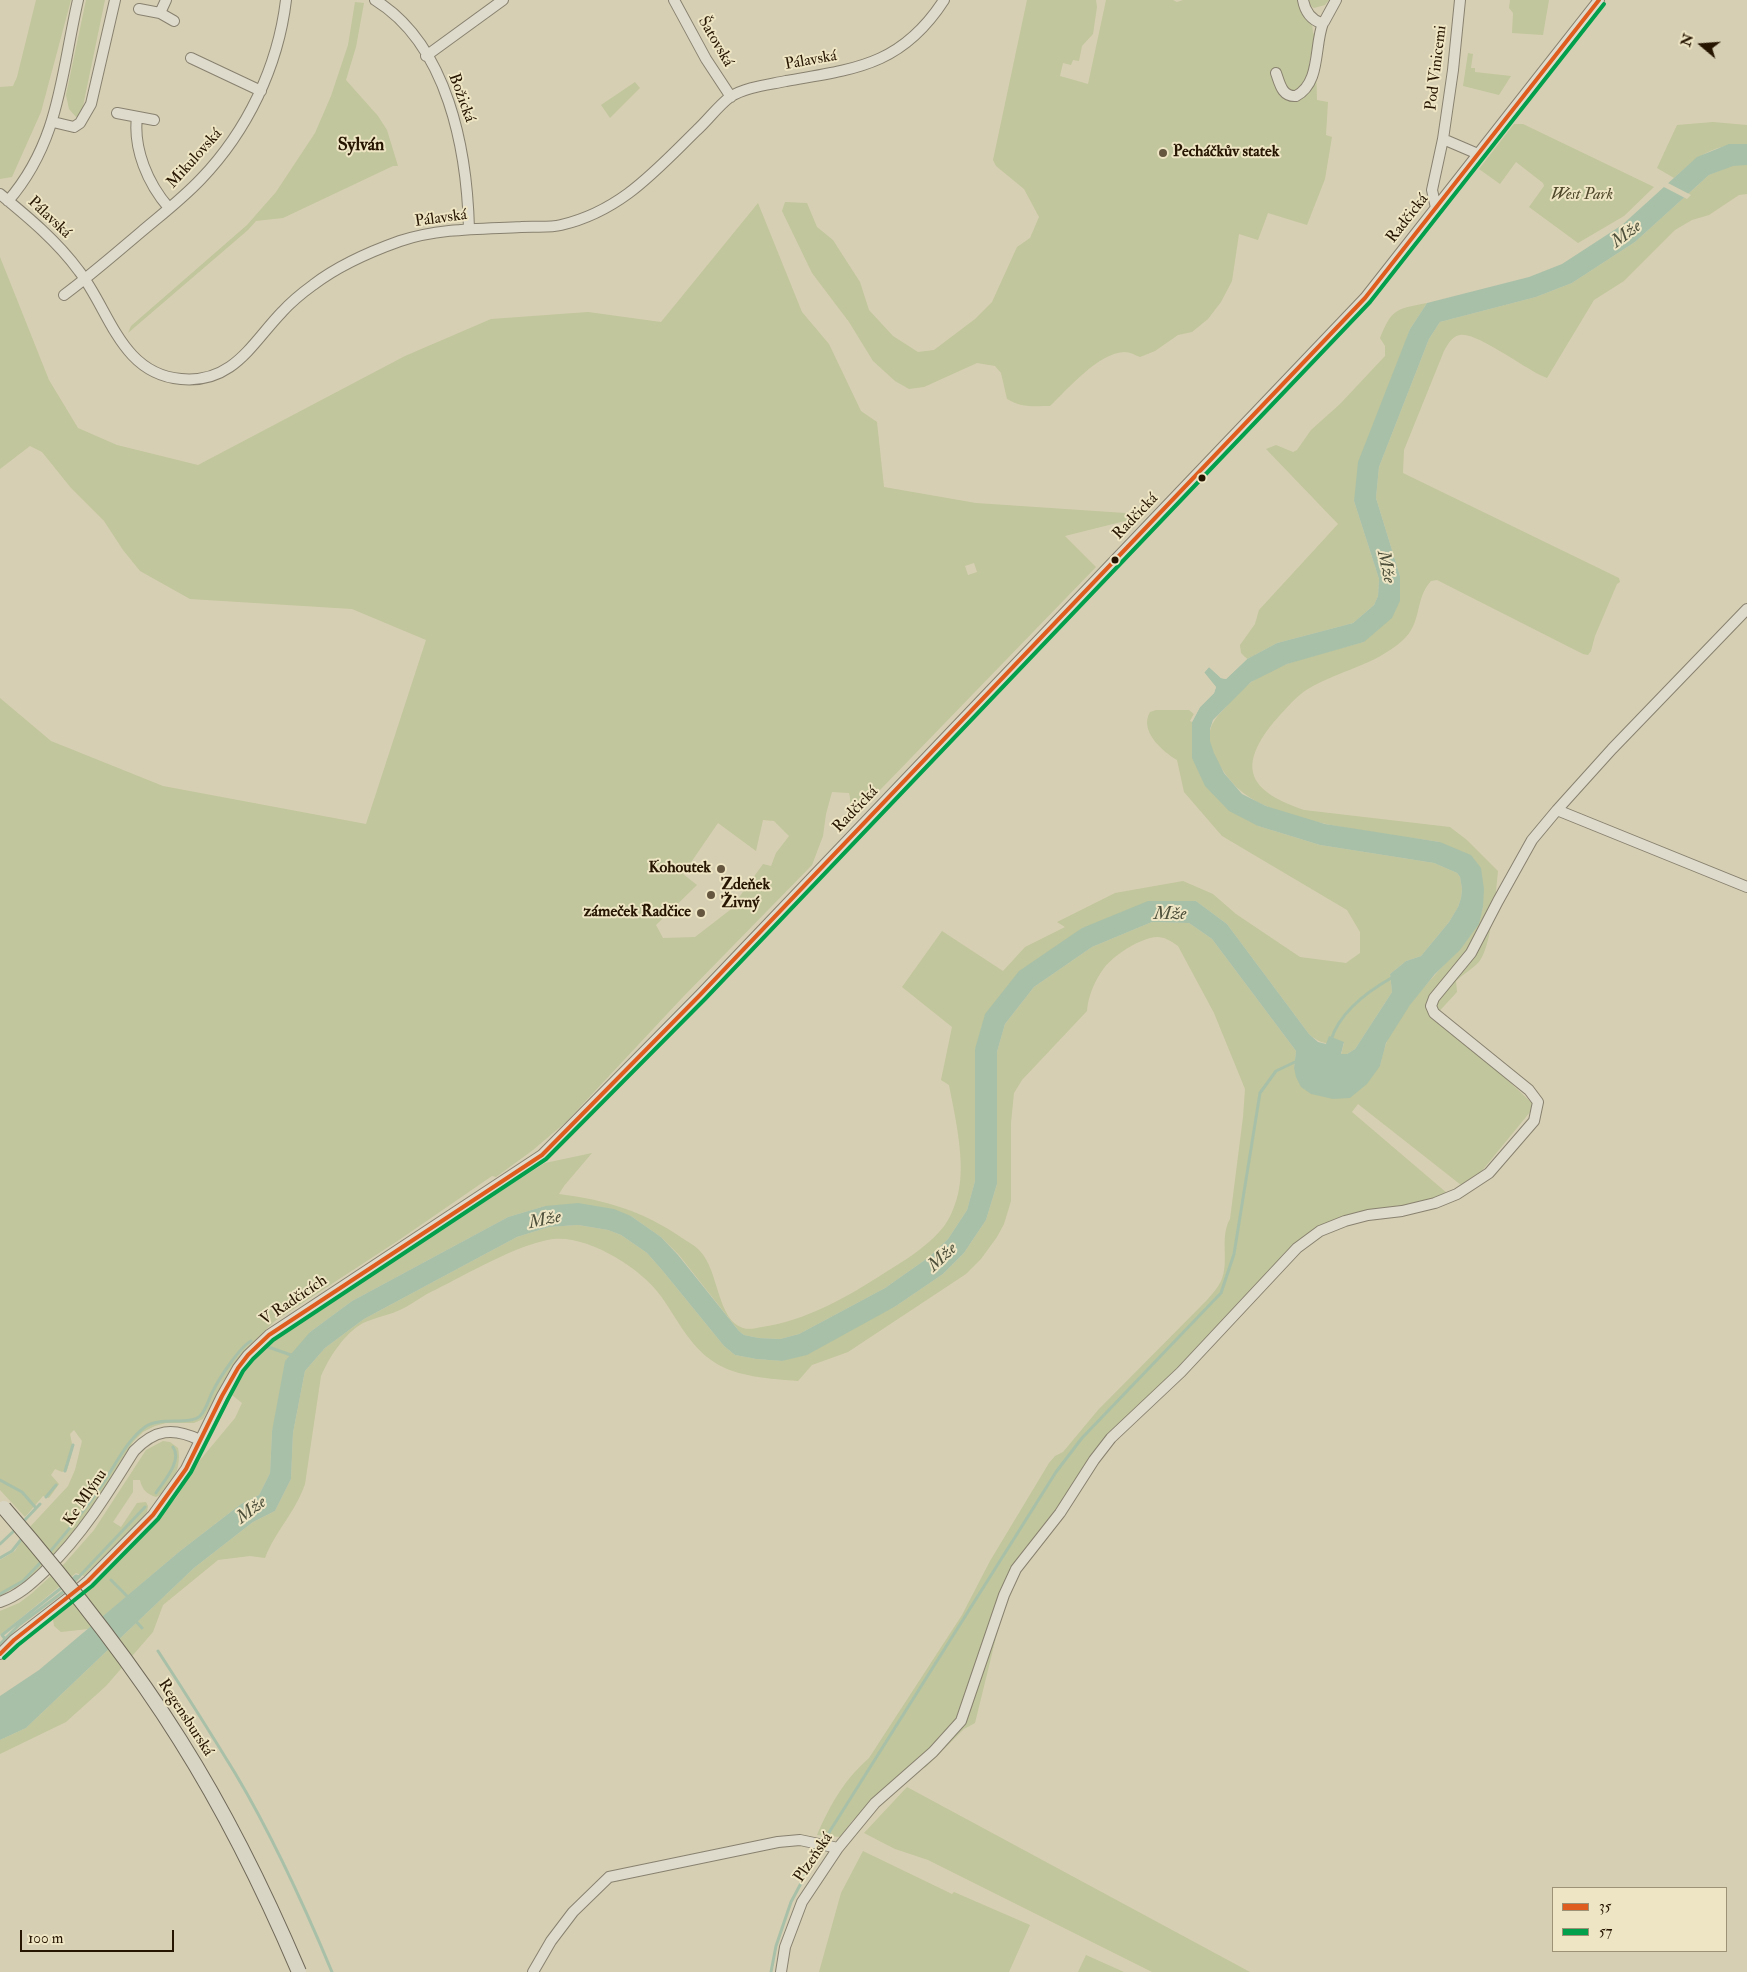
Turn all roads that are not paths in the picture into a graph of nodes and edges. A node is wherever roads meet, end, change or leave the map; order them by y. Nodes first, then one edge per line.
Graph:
1 (78, 0) edge
2 (115, 0) edge
3 (166, 0) edge
4 (286, 0) edge
5 (375, 0) edge
6 (503, 0) edge
7 (674, 0) edge
8 (944, 0) edge
9 (1303, 0) edge
10 (1336, 0) edge
11 (1460, 0) edge
12 (1599, 0) edge
13 (139, 9) dead end
14 (160, 13) junction
15 (174, 21) dead end
16 (1323, 23) junction
17 (426, 56) junction
18 (191, 58) dead end
19 (1276, 73) dead end
20 (261, 91) junction
21 (731, 97) junction
22 (117, 113) dead end
23 (137, 117) junction
24 (154, 120) dead end
25 (52, 122) junction
26 (1443, 139) junction
27 (1478, 154) junction
28 (4, 197) edge
29 (168, 208) junction
30 (1436, 208) junction
31 (469, 229) junction
32 (85, 279) junction
33 (64, 295) dead end
34 (1747, 609) edge
35 (1557, 810) junction
36 (1747, 887) edge
37 (645, 1052) joint
38 (200, 1440) junction
39 (4, 1508) dead end
40 (0, 1602) edge
41 (0, 1654) edge
42 (833, 1847) junction
43 (298, 1972) edge
44 (534, 1972) edge
45 (781, 1972) edge

1 - 25 street
2 - 25 street
3 - 14 street
4 - 20 street, Mikulovská
5 - 17 street, Božická
6 - 17 street
7 - 21 street, Šatovská
8 - 21 street, Pálavská
9 - 16 street
10 - 16 street
11 - 26 street, Pod Vinicemi
12 - 27 street, Radčická
13 - 14 street
14 - 15 street
16 - 19 street
17 - 31 street, Božická
18 - 20 street
20 - 29 street, Mikulovská
21 - 31 street, Pálavská
22 - 23 street
23 - 24 street
23 - 29 street
25 - 28 street
26 - 27 street
26 - 30 street, Pod Vinicemi
27 - 30 street, Radčická
28 - 32 street, Pálavská
29 - 32 street, Mikulovská
30 - 37 street, Radčická
31 - 32 street, Pálavská
32 - 33 street, Mikulovská
34 - 35 street
35 - 36 street
35 - 42 street, Plzeňská
37 - 38 street, V Radčicích
38 - 40 street, Ke Mlýnu
38 - 41 street, V Radčicích
39 - 43 main road, Regensburská, bridge
42 - 44 street
42 - 45 street, Plzeňská

